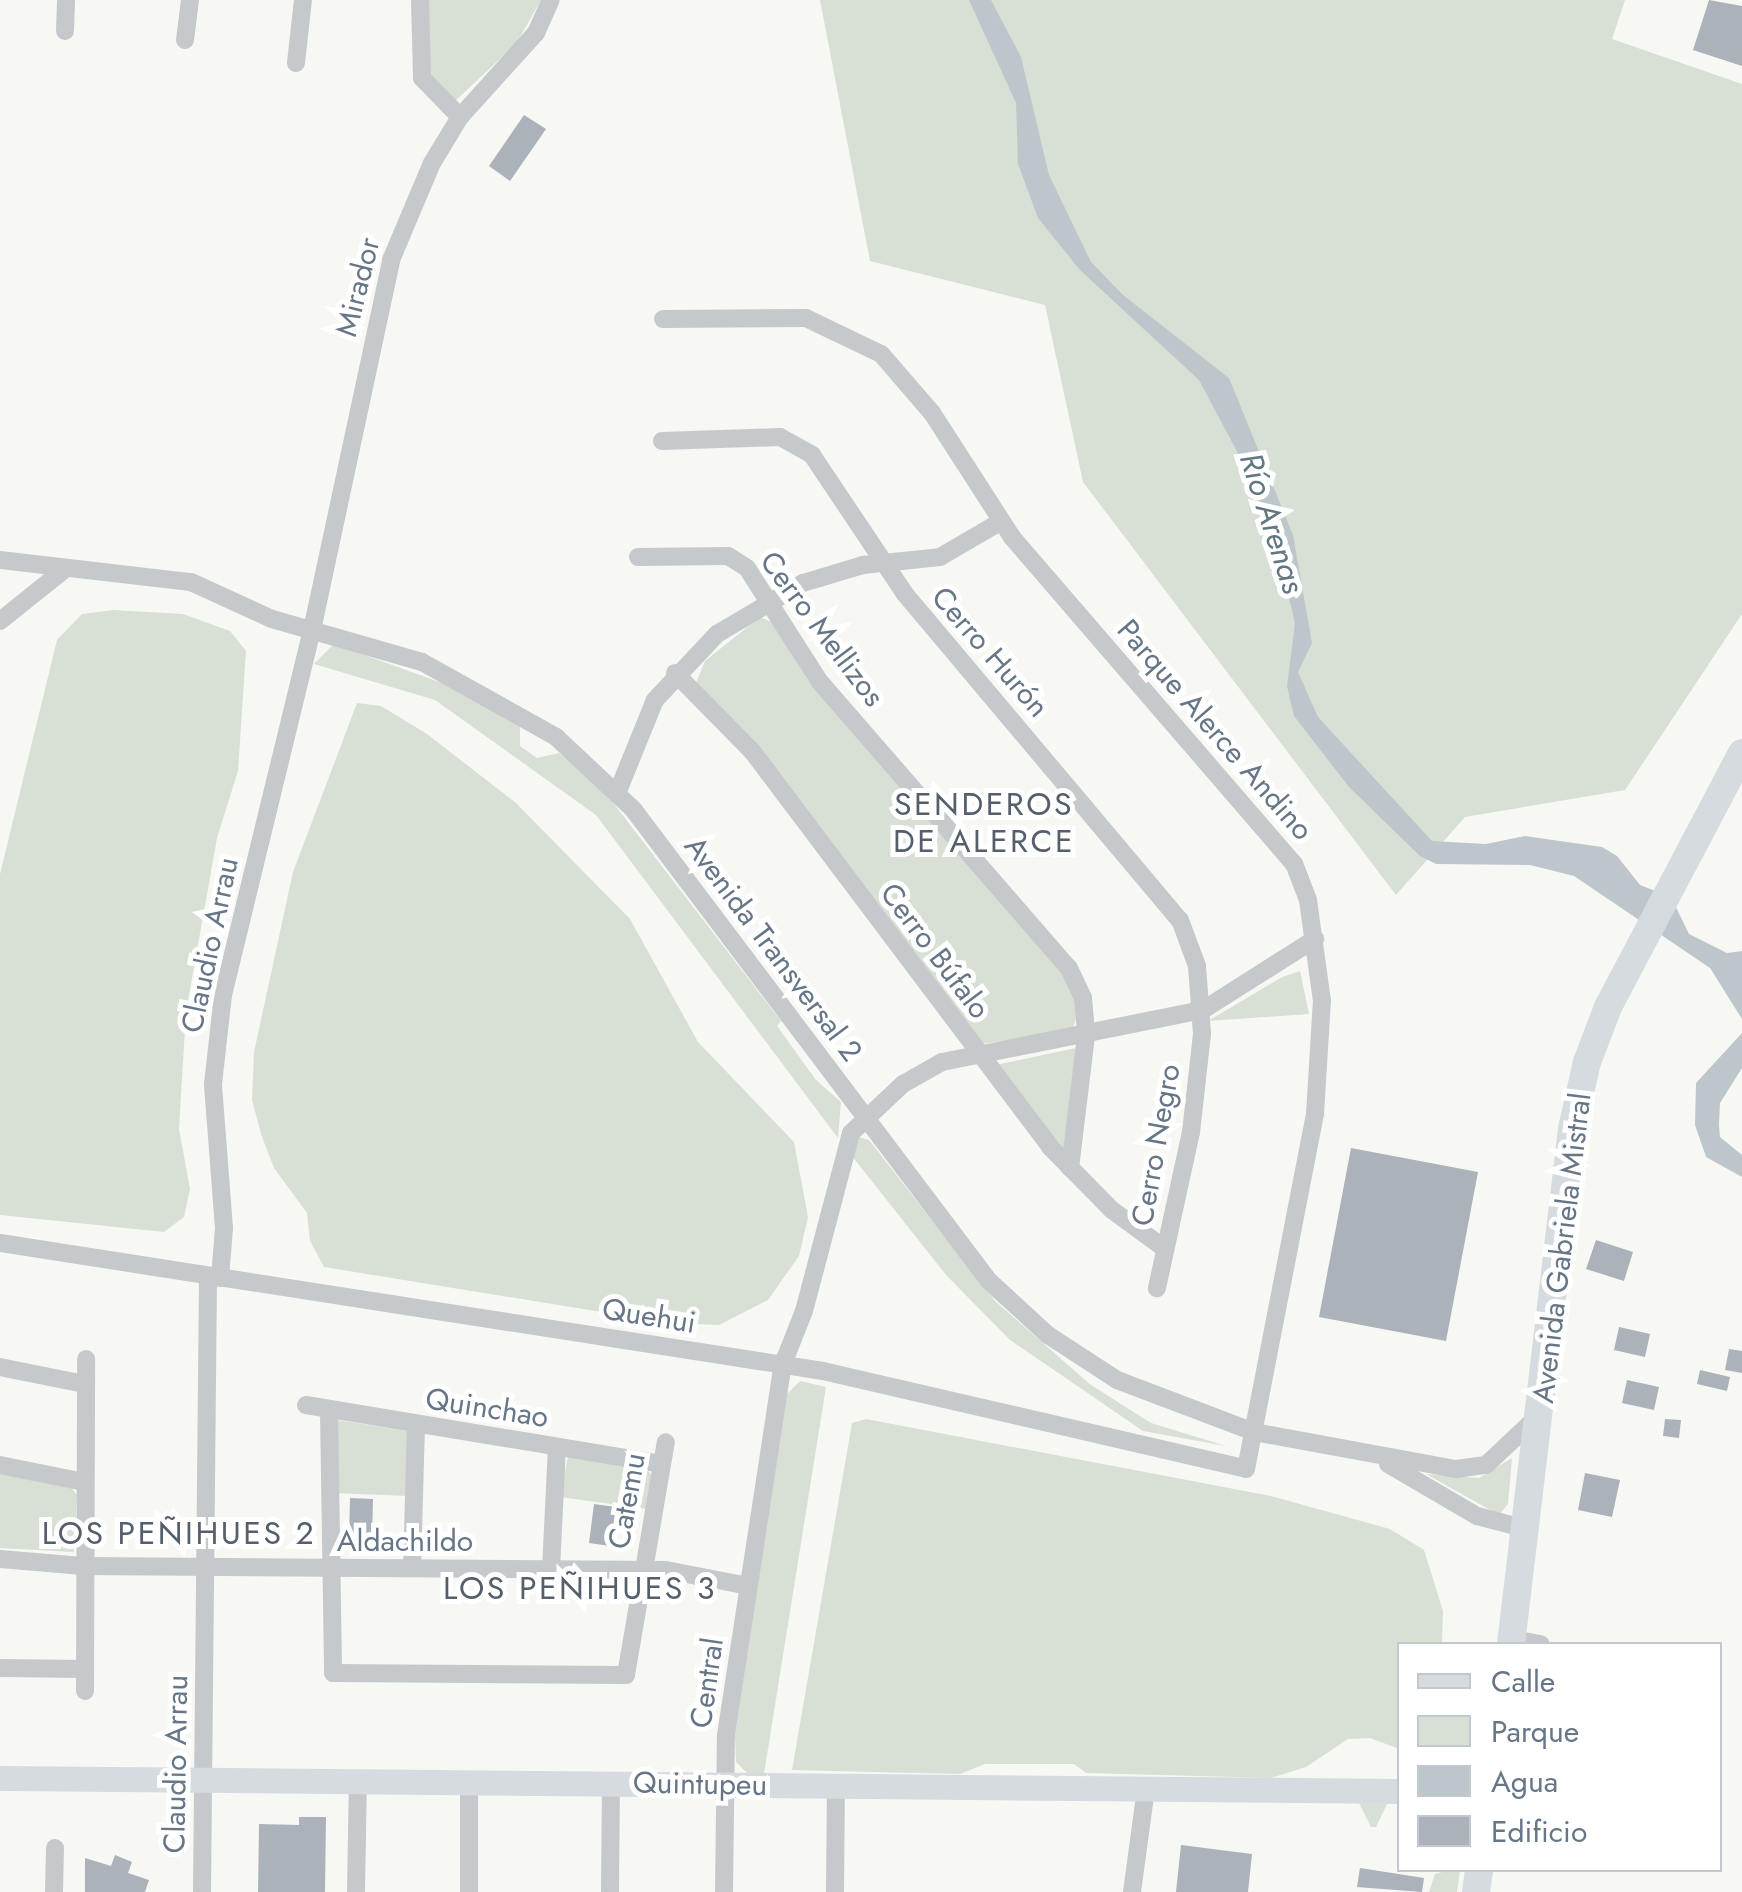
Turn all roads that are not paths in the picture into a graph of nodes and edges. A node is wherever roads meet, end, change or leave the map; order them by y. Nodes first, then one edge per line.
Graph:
1 (66, 0) edge
2 (190, 0) edge
3 (303, 0) edge
4 (420, 0) edge
5 (551, 0) edge
6 (65, 30) dead end
7 (185, 40) dead end
8 (296, 63) dead end
9 (460, 117) junction
10 (663, 319) dead end
11 (662, 441) dead end
12 (1000, 522) junction
13 (638, 557) dead end
14 (0, 560) edge
15 (882, 562) junction
16 (65, 569) junction
17 (769, 600) junction
18 (0, 621) edge
19 (312, 630) junction
20 (675, 674) junction
21 (1742, 753) edge
22 (618, 792) junction
23 (1315, 940) junction
24 (1203, 1010) junction
25 (1086, 1036) junction
26 (978, 1054) junction
27 (865, 1118) junction
28 (1070, 1168) junction
29 (0, 1244) edge
30 (1164, 1248) junction
31 (215, 1277) junction
32 (1157, 1288) dead end
33 (86, 1359) dead end
34 (783, 1364) junction
35 (0, 1367) edge
36 (84, 1384) junction
37 (306, 1405) dead end
38 (1543, 1410) junction
39 (329, 1412) junction
40 (416, 1424) junction
41 (1254, 1432) junction
42 (666, 1442) dead end
43 (557, 1448) junction
44 (1375, 1456) junction
45 (661, 1464) junction
46 (0, 1466) edge
47 (84, 1482) junction
48 (1527, 1528) junction
49 (0, 1559) edge
50 (82, 1566) junction
51 (205, 1566) junction
52 (327, 1568) junction
53 (412, 1568) junction
54 (551, 1569) junction
55 (644, 1570) junction
56 (748, 1586) junction
57 (1511, 1642) edge
58 (0, 1668) edge
59 (85, 1669) junction
60 (85, 1691) dead end
61 (0, 1778) edge
62 (203, 1780) junction
63 (358, 1780) junction
64 (469, 1782) junction
65 (611, 1783) junction
66 (726, 1784) junction
67 (836, 1785) junction
68 (1146, 1788) junction
69 (1397, 1791) edge
70 (55, 1848) dead end
71 (54, 1892) edge
72 (202, 1892) edge
73 (356, 1892) edge
74 (468, 1892) edge
75 (610, 1892) edge
76 (724, 1892) edge
77 (835, 1892) edge
78 (1132, 1892) edge

1 - 6 street
2 - 7 street
3 - 8 street
4 - 9 street
5 - 9 street, Mirador
9 - 19 street, Mirador
10 - 12 street, Parque Alerce Andino
11 - 15 street, Cerro Hurón
12 - 15 street
12 - 23 street, Parque Alerce Andino
13 - 17 street, Cerro Mellizos
14 - 16 street, Avenida Transversal 2
15 - 17 street
15 - 24 street, Cerro Hurón
16 - 18 street
16 - 19 street, Avenida Transversal 2
17 - 20 street
17 - 25 street, Cerro Mellizos
19 - 22 street, Avenida Transversal 2
19 - 31 street, Claudio Arrau
20 - 22 street
20 - 26 street, Cerro Búfalo
21 - 38 main road, Avenida Gabriela Mistral
22 - 27 street, Avenida Transversal 2
23 - 24 street
23 - 41 street, Parque Alerce Andino
24 - 25 street
24 - 30 street, Cerro Negro
25 - 26 street
25 - 28 street, Cerro Mellizos
26 - 27 street
26 - 28 street, Cerro Búfalo
27 - 34 street, Central
27 - 41 street, Avenida Transversal 2
28 - 30 street, Cerro Búfalo
29 - 31 street, Quehui
30 - 32 street, Cerro Negro
31 - 34 street, Quehui
31 - 51 street, Claudio Arrau
33 - 36 street
34 - 41 street, Quehui
34 - 56 street, Central
35 - 36 street
36 - 47 street
37 - 39 street, Quinchao
38 - 44 street, Avenida Transversal 2
38 - 48 main road, Avenida Gabriela Mistral
39 - 40 street, Quinchao
39 - 52 street
40 - 43 street, Quinchao
40 - 53 street
41 - 44 street, Avenida Transversal 2
42 - 45 street, Catemu
43 - 45 street, Quinchao
43 - 54 street
44 - 48 street, Avenida Transversal 2
45 - 55 street, Catemu
46 - 47 street
47 - 50 street
48 - 57 main road, Avenida Gabriela Mistral
49 - 50 street, Aldachildo
50 - 51 street, Aldachildo
50 - 59 street
51 - 52 street, Aldachildo
51 - 62 street, Claudio Arrau
52 - 53 street, Aldachildo
52 - 55 street, Catemu
53 - 54 street, Aldachildo
54 - 55 street, Aldachildo
55 - 56 street, Aldachildo
56 - 66 street, Central
58 - 59 street
59 - 60 street
61 - 62 street, Quintupeu
62 - 63 street, Quintupeu
62 - 72 street, Claudio Arrau
63 - 64 street, Quintupeu
63 - 73 street
64 - 65 street, Quintupeu
64 - 74 street
65 - 66 street, Quintupeu
65 - 75 street
66 - 67 street, Quintupeu
66 - 76 street, Central
67 - 68 street, Quintupeu
67 - 77 street
68 - 69 street, Quintupeu
68 - 78 street
70 - 71 street

